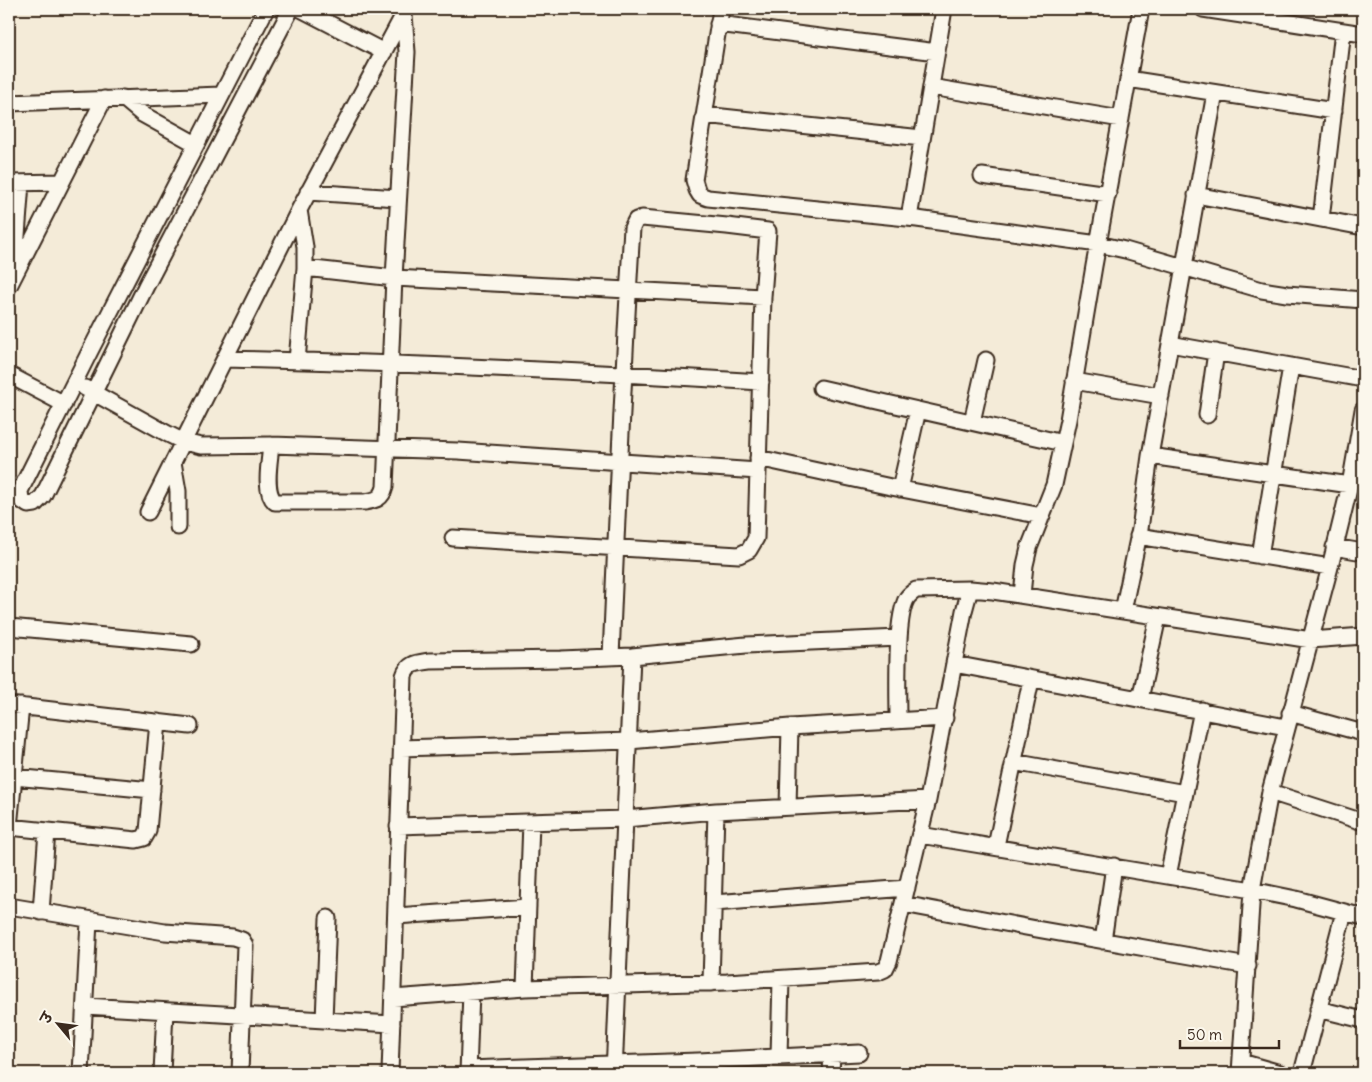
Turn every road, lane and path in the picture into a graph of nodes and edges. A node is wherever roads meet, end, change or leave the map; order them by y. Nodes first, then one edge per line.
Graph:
1 (266, 9) edge
2 (291, 9) edge
3 (300, 9) edge
4 (721, 9) edge
5 (944, 9) edge
6 (1141, 9) edge
7 (1203, 9) edge
8 (406, 12) edge
9 (718, 24) junction
10 (1343, 31) junction
11 (1363, 34) edge
12 (384, 52) junction
13 (937, 52) junction
14 (1128, 79) junction
15 (931, 87) junction
16 (1215, 93) junction
17 (221, 95) junction
18 (123, 98) junction
19 (104, 99) junction
20 (9, 103) edge
21 (1334, 111) junction
22 (704, 115) junction
23 (1121, 119) junction
24 (922, 138) junction
25 (196, 144) junction
26 (982, 176) dead end
27 (62, 182) junction
28 (15, 183) edge
29 (308, 192) junction
30 (1108, 194) junction
31 (1196, 195) junction
32 (398, 198) junction
33 (770, 204) junction
34 (299, 210) junction
35 (909, 218) junction
36 (1321, 219) junction
37 (1363, 227) edge
38 (768, 231) junction
39 (1098, 244) junction
40 (1184, 267) junction
41 (18, 268) junction
42 (305, 268) junction
43 (394, 278) junction
44 (9, 286) edge
45 (628, 289) junction
46 (763, 296) junction
47 (1363, 300) edge
48 (1170, 344) junction
49 (1216, 352) junction
50 (226, 359) junction
51 (986, 360) dead end
52 (297, 361) junction
53 (390, 363) junction
54 (1292, 366) junction
55 (624, 373) junction
56 (9, 376) edge
57 (1363, 378) edge
58 (1074, 381) junction
59 (74, 382) junction
60 (761, 382) junction
61 (821, 388) dead end
62 (93, 393) junction
63 (1161, 396) junction
64 (64, 404) junction
65 (918, 410) junction
66 (1363, 410) edge
67 (1207, 415) dead end
68 (972, 422) junction
69 (184, 442) junction
70 (1063, 443) junction
71 (271, 445) junction
72 (387, 448) junction
73 (1150, 456) junction
74 (620, 461) junction
75 (173, 462) junction
76 (758, 464) junction
77 (1274, 473) junction
78 (1350, 485) junction
79 (900, 488) junction
80 (148, 512) dead end
81 (1042, 516) junction
82 (178, 527) dead end
83 (1138, 536) junction
84 (453, 538) dead end
85 (1334, 547) junction
86 (616, 549) junction
87 (1363, 552) edge
88 (1260, 556) junction
89 (1330, 567) junction
90 (970, 589) junction
91 (1022, 595) junction
92 (1123, 611) junction
93 (1158, 617) junction
94 (9, 627) edge
95 (1363, 636) edge
96 (899, 638) junction
97 (1311, 640) junction
98 (191, 644) dead end
99 (632, 656) junction
100 (611, 657) junction
101 (954, 664) junction
102 (1031, 680) junction
103 (1140, 699) junction
104 (15, 706) edge
105 (1202, 710) junction
106 (945, 718) junction
107 (1288, 720) junction
108 (898, 721) junction
109 (158, 722) junction
110 (190, 726) dead end
111 (790, 727) junction
112 (1363, 733) edge
113 (629, 741) junction
114 (401, 748) junction
115 (1013, 762) junction
116 (14, 777) junction
117 (152, 790) junction
118 (1270, 792) junction
119 (1185, 793) junction
120 (928, 800) junction
121 (788, 807) junction
122 (716, 811) junction
123 (626, 819) junction
124 (531, 822) junction
125 (1363, 822) edge
126 (398, 826) junction
127 (9, 827) edge
128 (47, 831) junction
129 (920, 835) junction
130 (996, 846) junction
131 (1114, 866) junction
132 (1168, 876) junction
133 (907, 888) junction
134 (1252, 890) junction
135 (714, 903) junction
136 (903, 904) junction
137 (9, 906) edge
138 (528, 907) junction
139 (41, 912) junction
140 (1344, 912) junction
141 (9, 914) edge
142 (396, 916) junction
143 (1363, 917) edge
144 (328, 918) dead end
145 (89, 921) junction
146 (1102, 941) junction
147 (1248, 966) junction
148 (781, 978) junction
149 (711, 983) junction
150 (618, 986) junction
151 (526, 988) junction
152 (471, 992) junction
153 (393, 998) junction
154 (85, 1006) junction
155 (1318, 1009) junction
156 (165, 1011) junction
157 (242, 1016) junction
158 (324, 1020) junction
159 (1363, 1020) edge
160 (392, 1024) junction
161 (859, 1053) dead end
162 (832, 1054) junction
163 (780, 1057) junction
164 (698, 1067) edge
165 (615, 1068) edge
166 (1241, 1068) edge
167 (468, 1071) edge
168 (81, 1073) edge
169 (162, 1073) edge
170 (240, 1073) edge
171 (390, 1073) edge
172 (831, 1073) edge
173 (1280, 1073) edge
174 (1302, 1073) edge

1 - 17 street
2 - 62 street
3 - 12 street
4 - 9 street
5 - 13 street
6 - 14 street
7 - 10 street
8 - 12 street
8 - 32 street
9 - 13 street
9 - 22 street
10 - 11 street
10 - 21 street
12 - 29 street
13 - 15 street
14 - 16 street
14 - 23 street
15 - 23 street
15 - 24 street
16 - 21 street
16 - 31 street
17 - 18 street
17 - 25 street
18 - 19 street
18 - 25 street
19 - 20 street
19 - 27 street
21 - 36 street
22 - 24 street
22 - 33 street
23 - 30 street
24 - 35 street
25 - 59 street
26 - 30 street
27 - 28 street
27 - 41 street
28 - 41 street
29 - 32 street
29 - 34 street
30 - 39 street
31 - 36 street
31 - 40 street
32 - 43 street
33 - 35 street
33 - 38 street
34 - 42 street
34 - 50 street
35 - 39 street
36 - 37 street
38 - 45 street
38 - 46 street
39 - 40 street
39 - 58 street
40 - 47 street
40 - 48 street
41 - 44 street
42 - 43 street
42 - 52 street
43 - 45 street
43 - 53 street
45 - 46 street
45 - 55 street
46 - 60 street
48 - 49 street
48 - 63 street
49 - 54 street
49 - 67 street
50 - 52 street
50 - 69 street
51 - 68 street
52 - 53 street
53 - 55 street
53 - 72 street
54 - 57 street
54 - 77 street
55 - 60 street
55 - 74 street
56 - 64 street
58 - 63 street
58 - 70 street
59 - 62 street
59 - 64 street
60 - 76 street
61 - 65 street
62 - 64 street
62 - 69 street
63 - 73 street
65 - 68 street
65 - 79 street
66 - 78 street
68 - 70 street
69 - 71 street
69 - 75 street
70 - 81 street
71 - 72 street
71 - 72 street
72 - 74 street
73 - 77 street
73 - 83 street
74 - 76 street
74 - 86 street
75 - 80 street
75 - 82 street
76 - 79 street
76 - 86 street
77 - 78 street
77 - 88 street
78 - 85 street
79 - 81 street
81 - 91 street
83 - 88 street
83 - 92 street
84 - 86 street
85 - 87 street
85 - 89 street
86 - 100 street
88 - 89 street
89 - 97 street
90 - 91 street
90 - 96 street
90 - 101 street
91 - 92 street
92 - 93 street
93 - 97 street
93 - 103 street
94 - 98 street
95 - 97 street
96 - 99 street
96 - 108 street
97 - 107 street
99 - 100 street
99 - 113 street
100 - 114 street
101 - 102 street
101 - 106 street
102 - 103 street
102 - 115 street
103 - 105 street
104 - 109 street
104 - 116 street
105 - 107 street
105 - 119 street
106 - 108 street
106 - 120 street
107 - 112 street
107 - 118 street
108 - 111 street
109 - 110 street
109 - 117 street
111 - 113 street
111 - 121 street
113 - 114 street
113 - 123 street
114 - 126 street
115 - 119 street
115 - 130 street
116 - 117 street
116 - 127 street
117 - 128 street
118 - 125 street
118 - 134 street
119 - 132 street
120 - 121 street
120 - 129 street
121 - 122 street
122 - 123 street
122 - 135 street
123 - 124 street
123 - 150 street
124 - 126 street
124 - 138 street
126 - 142 street
127 - 128 street
128 - 139 street
129 - 130 street
129 - 133 street
130 - 131 street
131 - 132 street
131 - 146 street
132 - 134 street
133 - 135 street
133 - 136 street
134 - 140 street
134 - 147 street
135 - 149 street
136 - 146 street
136 - 148 street
137 - 139 street
137 - 141 street
138 - 142 street
138 - 151 street
139 - 145 street
140 - 143 street
140 - 155 street
142 - 153 street
144 - 158 street
145 - 154 street
145 - 157 street
146 - 147 street
147 - 166 street
148 - 149 street
148 - 163 street
149 - 150 street
150 - 151 street
150 - 165 street
151 - 152 street
152 - 153 street
152 - 167 street
153 - 160 street
154 - 156 street
154 - 168 street
155 - 159 street
155 - 174 street
156 - 157 street
156 - 169 street
157 - 158 street
157 - 170 street
158 - 160 street
160 - 171 street
161 - 162 street
162 - 163 street
162 - 172 street
163 - 164 street
164 - 165 street
165 - 167 street
166 - 173 street

